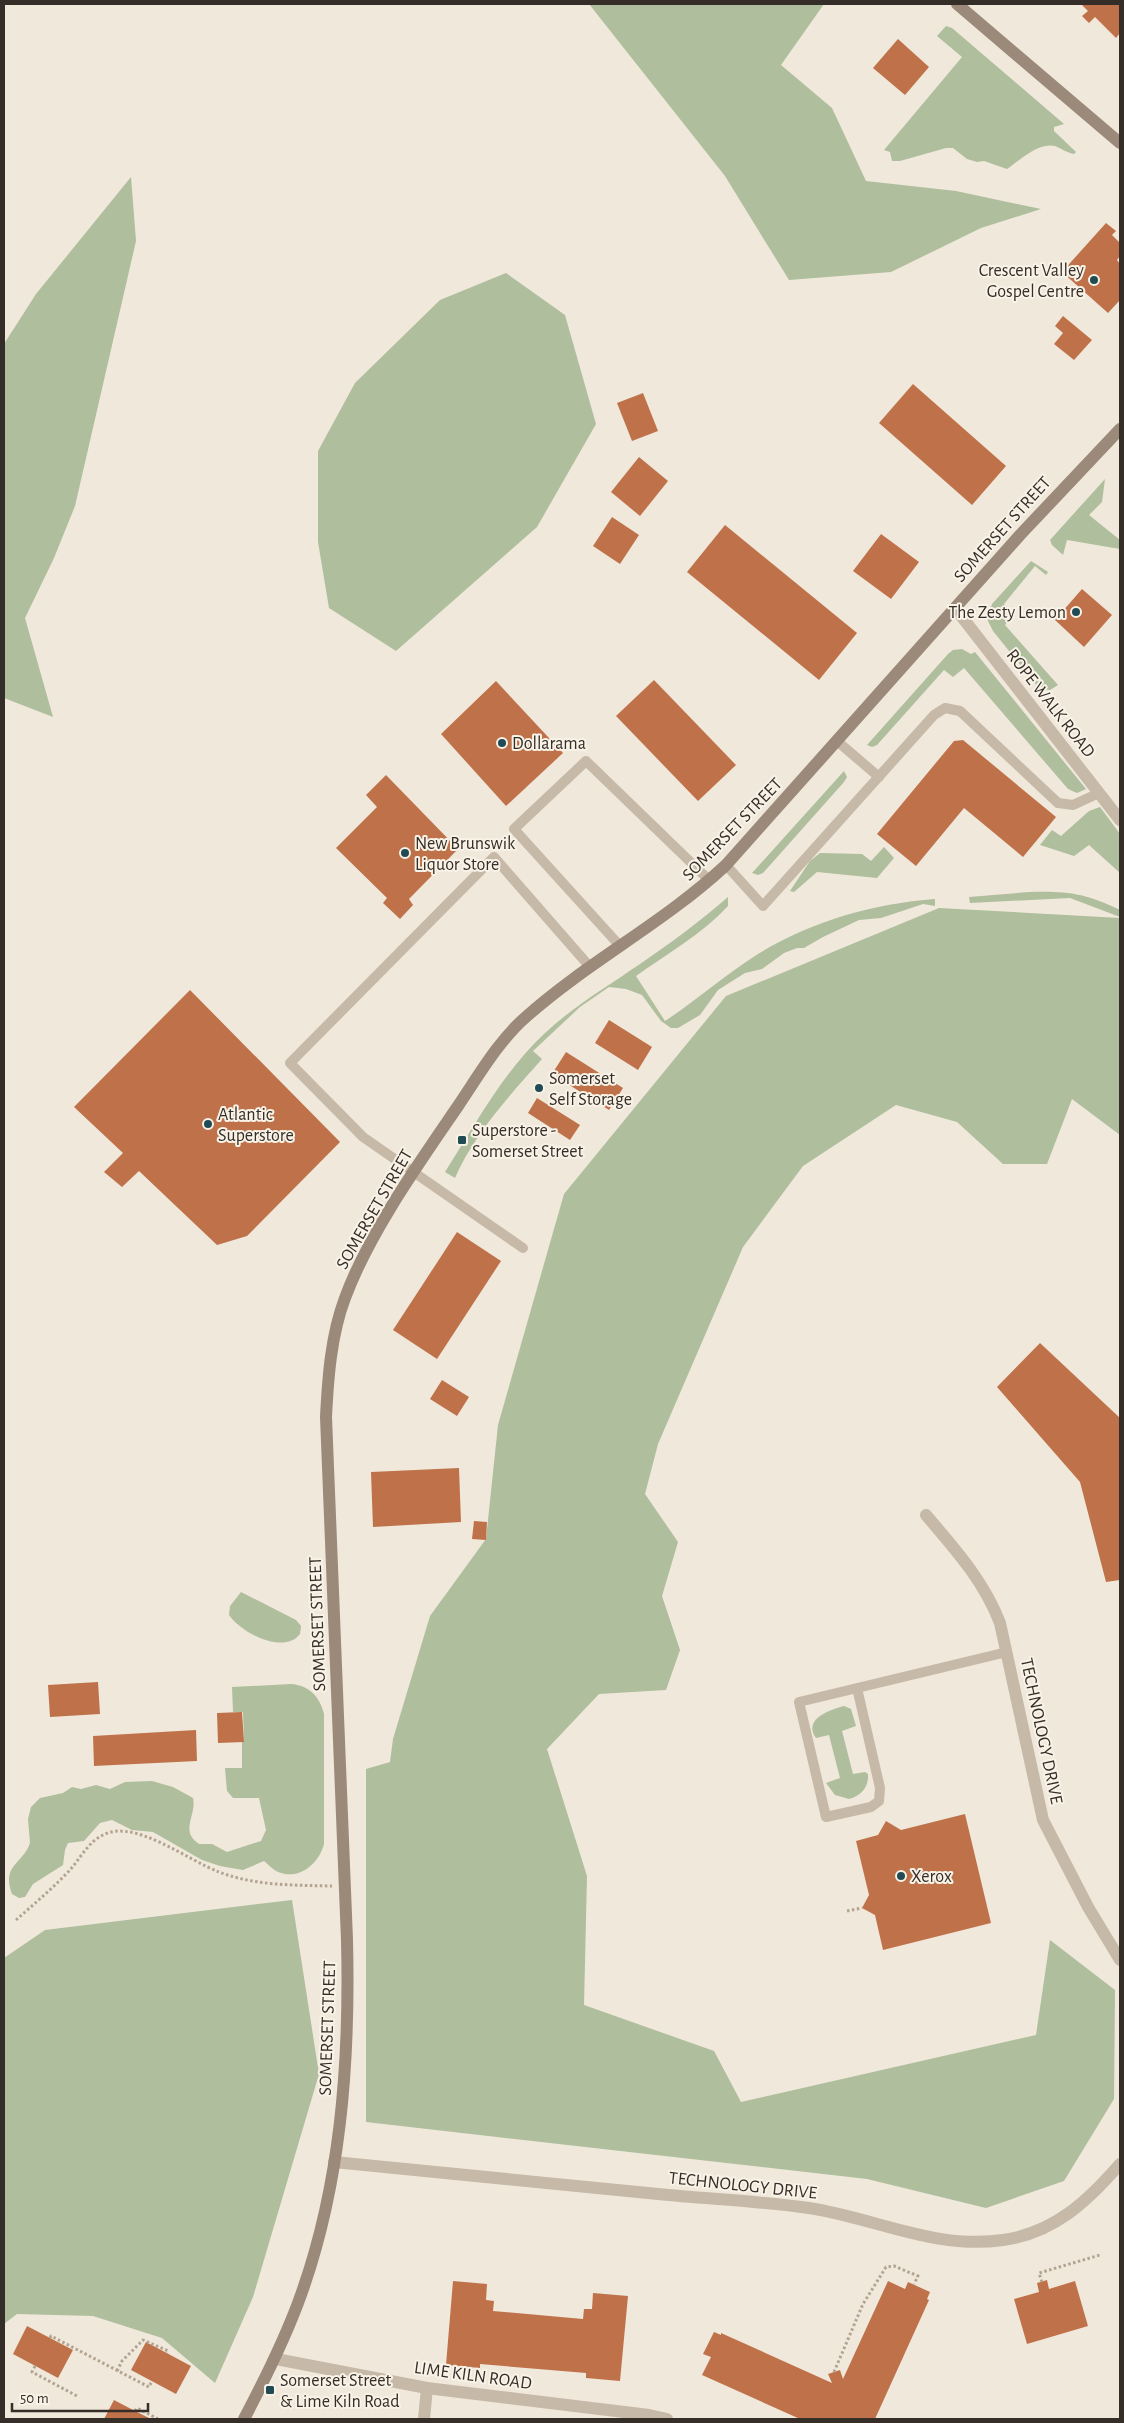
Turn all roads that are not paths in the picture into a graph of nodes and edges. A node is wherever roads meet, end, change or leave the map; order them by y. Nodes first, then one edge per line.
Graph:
1 (957, 4) edge
2 (1120, 143) edge
3 (1120, 429) edge
4 (955, 608) junction
5 (837, 741) junction
6 (879, 777) junction
7 (1099, 793) junction
8 (1120, 820) edge
9 (726, 865) junction
10 (710, 880) junction
11 (620, 946) junction
12 (590, 967) junction
13 (414, 1173) junction
14 (523, 1248) dead end
15 (926, 1515) dead end
16 (1007, 1652) junction
17 (857, 1688) junction
18 (1120, 1960) edge
19 (334, 2162) junction
20 (1120, 2164) edge
21 (276, 2359) junction
22 (427, 2388) junction
23 (244, 2419) edge
24 (424, 2419) edge
25 (667, 2419) edge

1 - 2 main road
3 - 4 main road, SOMERSET STREET
4 - 5 main road, SOMERSET STREET
4 - 7 street, ROPE WALK ROAD
5 - 6 lane
5 - 9 main road, SOMERSET STREET
6 - 7 lane
6 - 9 lane
7 - 8 street, ROPE WALK ROAD
9 - 10 main road, SOMERSET STREET
10 - 11 main road, SOMERSET STREET
10 - 11 lane
11 - 12 main road, SOMERSET STREET
12 - 13 main road, SOMERSET STREET
12 - 13 lane
13 - 14 lane
13 - 19 main road, SOMERSET STREET
15 - 16 street, TECHNOLOGY DRIVE
16 - 17 lane
16 - 18 street, TECHNOLOGY DRIVE
17 - 17 lane
19 - 20 street, TECHNOLOGY DRIVE
19 - 21 main road, SOMERSET STREET
21 - 22 street, LIME KILN ROAD
21 - 23 main road, SOMERSET STREET
22 - 24 street
22 - 25 street, LIME KILN ROAD

